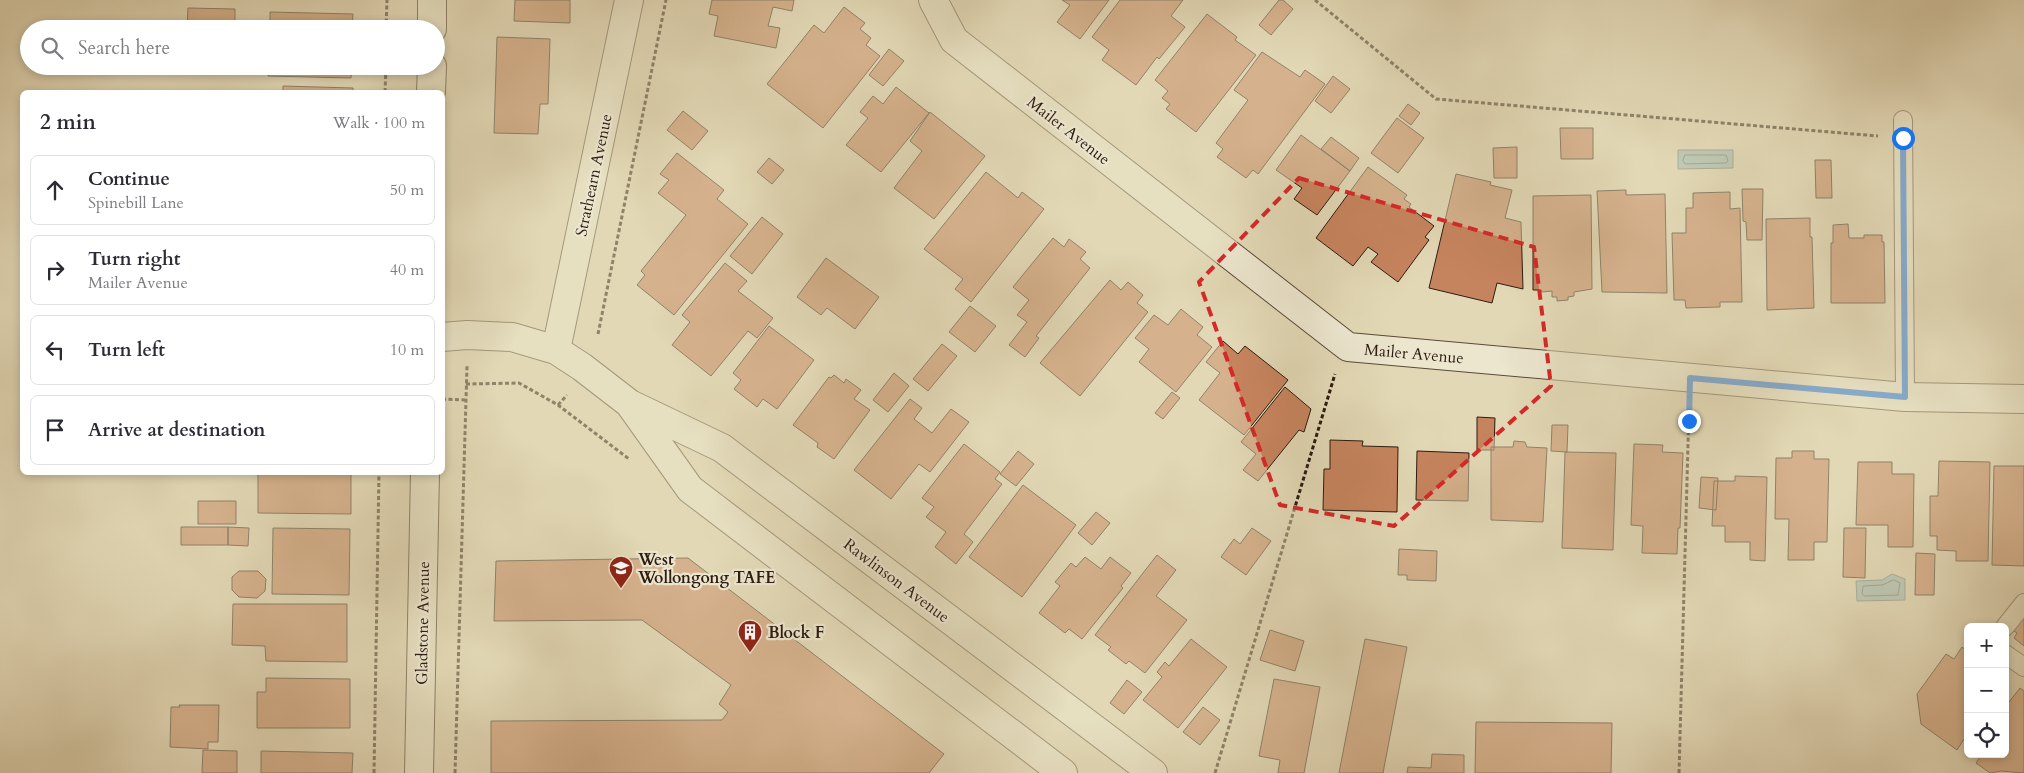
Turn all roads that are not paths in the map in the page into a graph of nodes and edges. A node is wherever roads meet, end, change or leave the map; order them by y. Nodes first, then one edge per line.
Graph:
1 (432, 0) edge
2 (629, 0) edge
3 (933, 0) edge
4 (432, 20) edge
5 (432, 75) edge
6 (431, 90) edge
7 (1903, 129) road end
8 (445, 337) edge
9 (556, 350) junction
10 (1905, 397) junction
11 (2024, 399) edge
12 (630, 404) junction
13 (425, 475) edge
14 (2024, 603) edge
15 (2008, 623) edge
16 (2009, 657) edge
17 (2024, 667) edge
18 (419, 773) edge
19 (1063, 773) edge
20 (1153, 773) edge

1 - 4 street
2 - 9 street, Strathearn Avenue
3 - 10 street, Mailer Avenue
5 - 6 street
7 - 10 lane
8 - 9 street, Rawlinson Avenue
9 - 12 street, Rawlinson Avenue
10 - 11 street, Mailer Avenue
12 - 19 street, Rawlinson Avenue
12 - 20 street, Rawlinson Avenue
13 - 18 street, Gladstone Avenue
14 - 15 lane
16 - 17 lane

